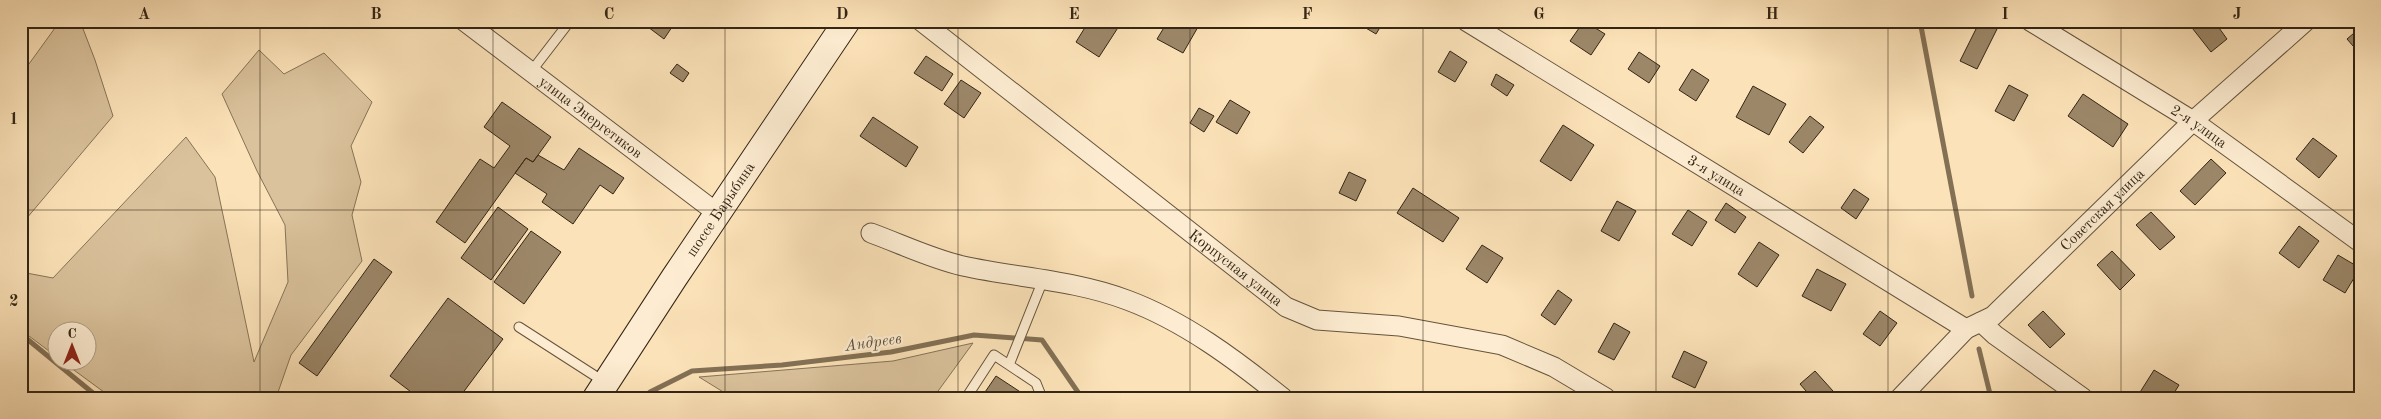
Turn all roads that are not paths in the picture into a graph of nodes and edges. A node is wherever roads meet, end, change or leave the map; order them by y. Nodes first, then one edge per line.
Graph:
1 (464, 21) edge
2 (570, 21) edge
3 (920, 21) edge
4 (1466, 21) edge
5 (2030, 21) edge
6 (2306, 21) edge
7 (846, 22) edge
8 (530, 73) junction
9 (2193, 121) junction
10 (717, 213) junction
11 (871, 233) dead end
12 (2360, 242) edge
13 (1043, 280) junction
14 (1974, 325) junction
15 (519, 327) dead end
16 (1009, 365) junction
17 (601, 390) edge
18 (966, 398) edge
19 (1042, 398) edge
20 (1283, 398) edge
21 (1606, 398) edge
22 (1900, 398) edge
23 (2083, 398) edge

1 - 8 street, улица Энергетиков
2 - 8 lane
3 - 21 street, Корпусная улица
4 - 14 street, 3-я улица
5 - 9 street, 2-я улица
6 - 9 street, Советская улица
7 - 10 main road, шоссе Барыбина
8 - 10 street, улица Энергетиков
9 - 12 street, 2-я улица
9 - 14 street, Советская улица
10 - 17 main road, шоссе Барыбина
11 - 13 street
13 - 16 lane
13 - 20 street
14 - 22 street, Советская улица
14 - 23 street, 3-я улица
15 - 17 lane
16 - 18 lane
16 - 19 lane

